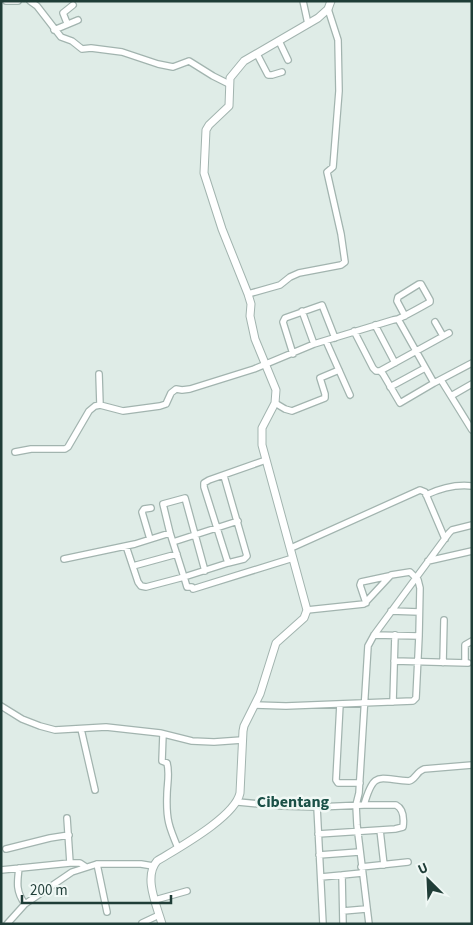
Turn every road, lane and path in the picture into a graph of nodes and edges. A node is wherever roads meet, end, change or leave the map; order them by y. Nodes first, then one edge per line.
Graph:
1 (6, 1) edge
2 (18, 1) edge
3 (30, 1) edge
4 (303, 1) edge
5 (331, 1) edge
6 (73, 5) dead end
7 (328, 9) junction
8 (78, 20) dead end
9 (67, 23) junction
10 (308, 24) junction
11 (54, 30) junction
12 (279, 41) junction
13 (257, 54) junction
14 (288, 60) dead end
15 (282, 72) dead end
16 (229, 84) junction
17 (248, 294) junction
18 (302, 311) junction
19 (405, 316) junction
20 (398, 319) junction
21 (435, 322) dead end
22 (375, 325) junction
23 (354, 331) junction
24 (449, 333) dead end
25 (443, 336) junction
26 (335, 338) junction
27 (326, 341) junction
28 (314, 344) junction
29 (416, 351) junction
30 (293, 354) junction
31 (395, 363) junction
32 (472, 363) edge
33 (265, 364) junction
34 (425, 368) junction
35 (339, 370) junction
36 (380, 371) junction
37 (99, 374) dead end
38 (442, 380) junction
39 (434, 384) junction
40 (390, 387) junction
41 (471, 387) edge
42 (350, 395) dead end
43 (451, 396) junction
44 (276, 403) junction
45 (100, 405) junction
46 (472, 430) edge
47 (15, 452) dead end
48 (266, 460) junction
49 (224, 476) junction
50 (472, 486) edge
51 (426, 496) junction
52 (151, 508) dead end
53 (238, 521) junction
54 (472, 525) edge
55 (217, 527) junction
56 (170, 533) junction
57 (196, 535) junction
58 (150, 539) junction
59 (445, 539) junction
60 (173, 542) junction
61 (126, 546) junction
62 (291, 548) junction
63 (472, 551) edge
64 (177, 554) junction
65 (293, 558) junction
66 (64, 559) dead end
67 (428, 562) junction
68 (228, 563) junction
69 (133, 566) junction
70 (205, 571) junction
71 (389, 576) junction
72 (184, 577) junction
73 (416, 578) junction
74 (366, 603) junction
75 (308, 610) junction
76 (391, 611) junction
77 (419, 612) junction
78 (444, 620) dead end
79 (374, 635) junction
80 (395, 635) junction
81 (418, 636) junction
82 (472, 642) edge
83 (394, 661) junction
84 (418, 661) junction
85 (443, 662) junction
86 (393, 702) junction
87 (364, 703) junction
88 (340, 704) junction
89 (255, 705) junction
90 (1, 706) edge
91 (81, 729) junction
92 (163, 734) junction
93 (242, 740) junction
94 (472, 765) edge
95 (360, 783) junction
96 (95, 790) dead end
97 (238, 802) junction
98 (356, 805) junction
99 (364, 805) junction
100 (316, 807) junction
101 (67, 818) dead end
102 (380, 830) junction
103 (357, 831) junction
104 (318, 834) junction
105 (69, 835) junction
106 (178, 848) junction
107 (6, 849) dead end
108 (359, 852) junction
109 (319, 855) junction
110 (70, 862) junction
111 (408, 862) dead end
112 (97, 864) junction
113 (384, 865) junction
114 (153, 866) junction
115 (86, 867) junction
116 (18, 868) junction
117 (1, 870) edge
118 (362, 870) junction
119 (342, 875) junction
120 (321, 877) junction
121 (187, 891) dead end
122 (155, 900) junction
123 (25, 904) junction
124 (366, 909) junction
125 (343, 911) junction
126 (107, 912) dead end
127 (159, 915) junction
128 (142, 923) edge
129 (7, 924) edge
130 (162, 924) edge
131 (323, 924) edge
132 (343, 924) edge
133 (369, 924) edge

1 - 2 street
3 - 11 street
4 - 10 street
5 - 7 street
6 - 9 street
7 - 10 street
7 - 17 street
8 - 9 street
9 - 11 street
10 - 12 street
11 - 16 street
12 - 13 street
12 - 14 street
13 - 15 street
13 - 16 street
16 - 17 street
17 - 33 street
18 - 26 street
18 - 28 street
18 - 30 street
19 - 19 street
19 - 20 street
20 - 22 street
20 - 29 street
21 - 25 street
22 - 23 street
22 - 31 street
23 - 26 street
23 - 36 street
24 - 25 street
25 - 29 street
26 - 27 street
27 - 28 street
27 - 35 street
28 - 30 street
29 - 31 street
29 - 34 street
30 - 33 street
31 - 36 street
32 - 38 street
33 - 44 street
33 - 45 street
34 - 39 street
34 - 40 street
35 - 42 street
35 - 44 street
36 - 40 street
37 - 45 street
38 - 39 street
38 - 43 street
39 - 40 street
41 - 43 street
43 - 46 street
44 - 48 street
45 - 47 street
48 - 49 street
48 - 62 street
49 - 53 street
49 - 55 street
50 - 51 street
51 - 59 street
51 - 62 street
52 - 58 street
53 - 55 street
53 - 68 street
54 - 59 street
55 - 57 street
55 - 68 street
56 - 57 street
56 - 58 street
56 - 60 street
57 - 60 street
57 - 70 street
58 - 61 street
59 - 67 street
60 - 64 street
61 - 66 street
61 - 69 street
62 - 65 street
63 - 67 street
64 - 69 street
64 - 72 street
65 - 72 street
65 - 75 street
67 - 73 street
68 - 70 street
69 - 72 street
70 - 72 street
71 - 73 street
71 - 74 street
71 - 74 street
73 - 76 street
73 - 77 street
74 - 75 street
75 - 89 street
76 - 77 street
76 - 79 street
77 - 81 street
78 - 85 street
79 - 80 street
79 - 87 street
80 - 81 street
80 - 83 street
81 - 84 street
82 - 85 street
83 - 84 street
83 - 86 street
84 - 85 street
84 - 86 street
86 - 87 street
87 - 88 street
87 - 95 street
88 - 89 street
88 - 95 street
89 - 93 street
90 - 91 street
91 - 92 street
91 - 96 street
92 - 93 street
92 - 106 street
93 - 97 street
94 - 99 street
95 - 98 street
97 - 100 street
97 - 106 street
98 - 99 street
98 - 100 street
98 - 103 street
99 - 102 street
100 - 104 street
101 - 105 street
102 - 103 street
102 - 113 street
103 - 104 street
103 - 108 street
104 - 109 street
105 - 107 street
105 - 110 street
106 - 114 street
108 - 109 street
108 - 118 street
109 - 120 street
110 - 115 street
110 - 116 street
111 - 113 street
112 - 114 street
112 - 115 street
112 - 126 street
113 - 118 street
114 - 122 street
115 - 123 street
116 - 117 street
116 - 123 street
118 - 119 street
118 - 124 street
119 - 120 street
119 - 125 street
120 - 131 street
121 - 122 street
122 - 127 street
123 - 129 street
124 - 125 street
124 - 133 street
125 - 132 street
127 - 128 street
127 - 130 street

